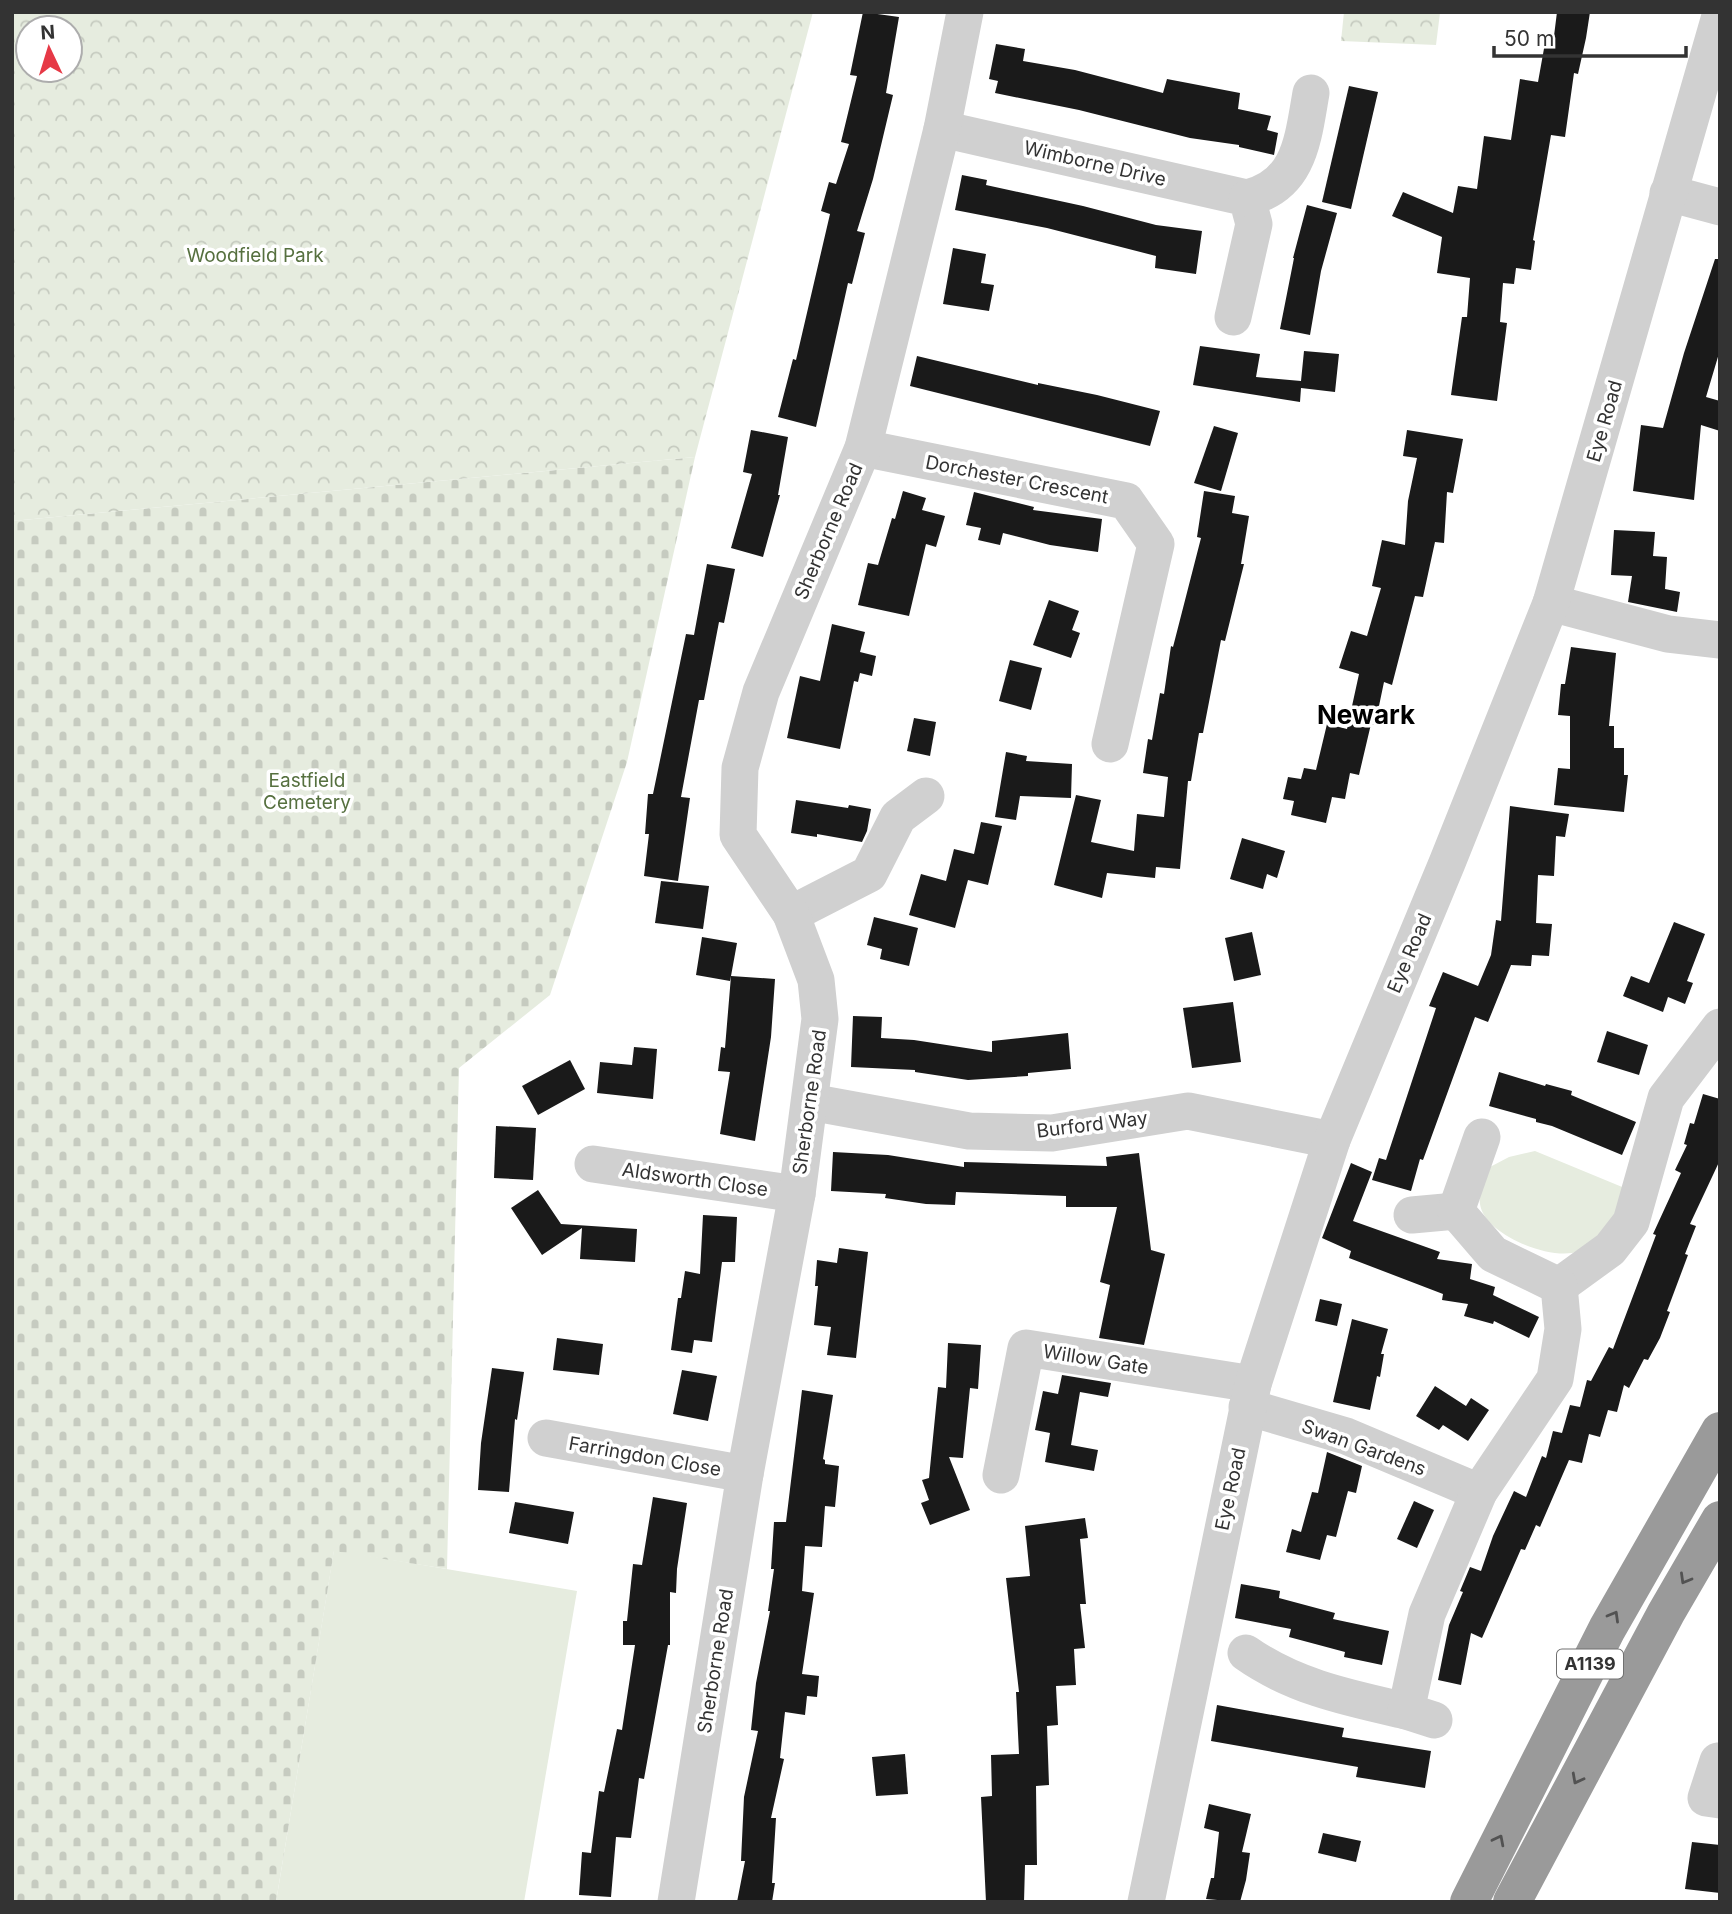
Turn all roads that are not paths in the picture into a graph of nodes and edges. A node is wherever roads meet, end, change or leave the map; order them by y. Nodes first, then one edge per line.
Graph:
1 (965, 12) edge
2 (1720, 16) edge
3 (1311, 93) dead end
4 (942, 130) junction
5 (1668, 193) junction
6 (1247, 198) junction
7 (1720, 207) edge
8 (1233, 317) dead end
9 (863, 448) junction
10 (1551, 603) junction
11 (1720, 640) edge
12 (1110, 744) dead end
13 (926, 796) dead end
14 (791, 914) junction
15 (1720, 1027) edge
16 (810, 1101) junction
17 (1482, 1137) dead end
18 (1332, 1140) junction
19 (593, 1164) dead end
20 (797, 1194) junction
21 (1456, 1211) junction
22 (1412, 1214) dead end
23 (1559, 1286) junction
24 (1250, 1395) junction
25 (1720, 1431) edge
26 (546, 1437) dead end
27 (745, 1474) junction
28 (1001, 1475) dead end
29 (1479, 1492) junction
30 (1720, 1520) edge
31 (1246, 1653) dead end
32 (1718, 1761) edge
33 (1720, 1800) edge
34 (676, 1902) edge
35 (1146, 1902) edge
36 (1469, 1902) edge
37 (1512, 1902) edge

1 - 4 street, Sherborne Road
2 - 5 street, Eye Road
3 - 6 street
4 - 6 street, Wimborne Drive
4 - 9 street, Sherborne Road
5 - 7 street
5 - 10 street, Eye Road
6 - 8 street
9 - 12 street, Dorchester Crescent
9 - 14 street, Sherborne Road
10 - 11 street
10 - 18 street, Eye Road
13 - 14 street
14 - 16 street, Sherborne Road
15 - 23 street
16 - 18 street, Burford Way
16 - 20 street, Sherborne Road
17 - 21 street
18 - 24 street, Eye Road
19 - 20 street, Aldsworth Close
20 - 27 street, Sherborne Road
21 - 22 street
21 - 23 street
23 - 29 street
24 - 28 street, Willow Gate
24 - 29 street, Swan Gardens
24 - 35 street, Eye Road
36 -> 25 highway, A1139
26 - 27 street, Farringdon Close
27 - 34 street, Sherborne Road
29 - 31 street
30 -> 37 highway, A1139
32 - 33 street

